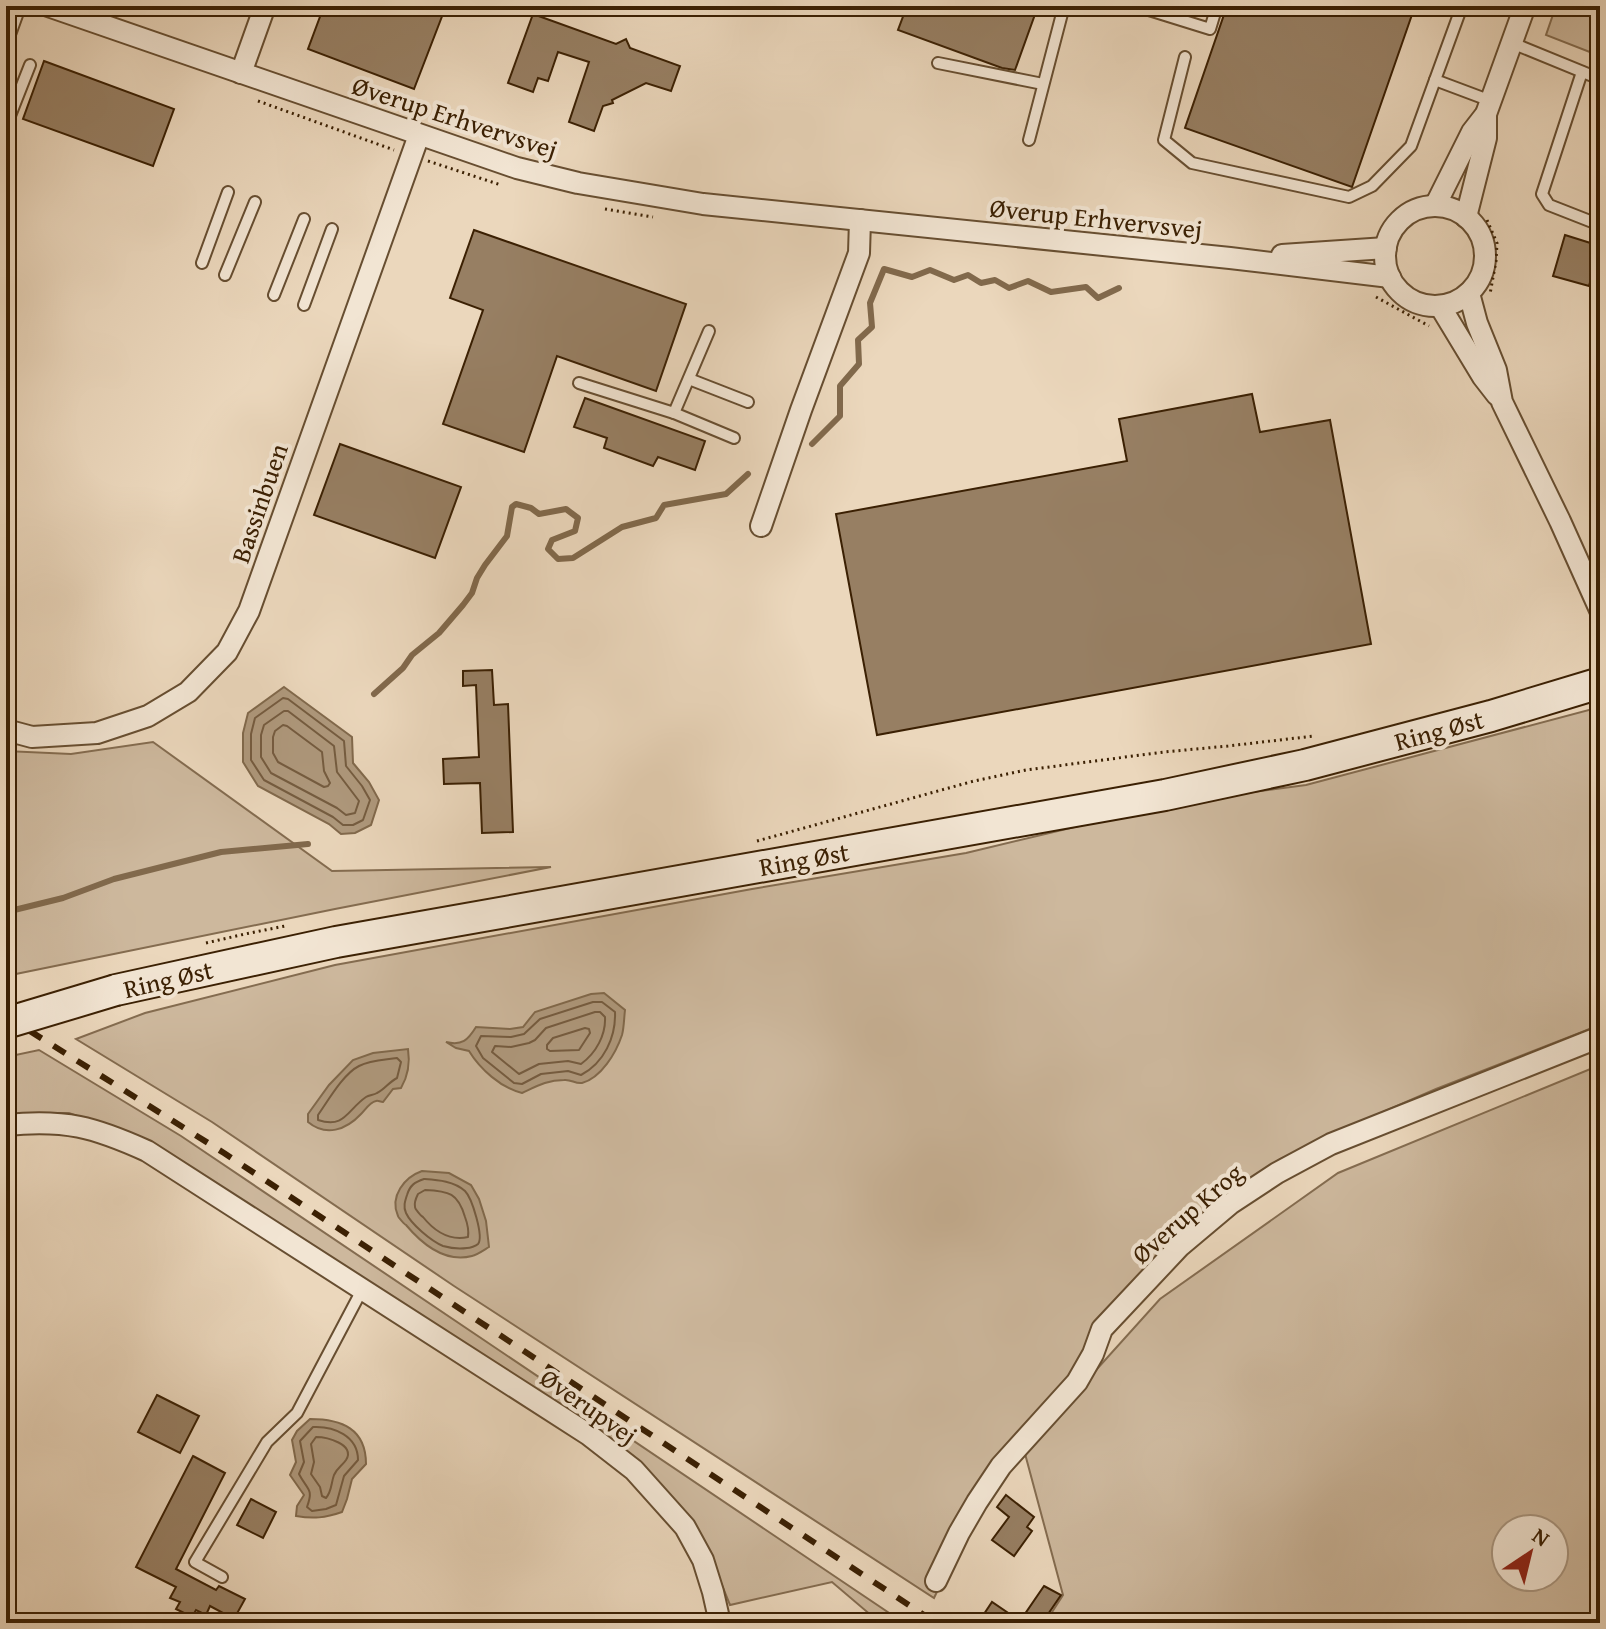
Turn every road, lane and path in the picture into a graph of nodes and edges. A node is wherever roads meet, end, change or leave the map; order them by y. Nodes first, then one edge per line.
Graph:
1 (15, 6) edge
2 (48, 6) edge
3 (265, 6) edge
4 (1064, 6) edge
5 (1136, 6) edge
6 (1217, 6) edge
7 (1462, 6) edge
8 (1525, 6) edge
9 (6, 31) edge
10 (1512, 43) junction
11 (1185, 57) dead end
12 (938, 63) dead end
13 (30, 65) dead end
14 (1582, 72) junction
15 (241, 73) junction
16 (1600, 79) edge
17 (1435, 80) junction
18 (1043, 84) junction
19 (248, 98) dead end
20 (1489, 108) junction
21 (6, 126) edge
22 (419, 135) junction
23 (1029, 140) dead end
24 (410, 156) junction
25 (506, 186) dead end
26 (228, 192) dead end
27 (255, 202) dead end
28 (1435, 206) junction
29 (604, 209) dead end
30 (1476, 214) junction
31 (664, 218) dead end
32 (304, 219) dead end
33 (860, 220) junction
34 (1600, 225) edge
35 (332, 229) dead end
36 (1386, 248) junction
37 (1230, 258) junction
38 (202, 263) dead end
39 (225, 275) dead end
40 (1390, 277) junction
41 (1469, 293) junction
42 (1367, 294) dead end
43 (274, 295) dead end
44 (304, 305) dead end
45 (1440, 306) junction
46 (1477, 323) junction
47 (709, 331) dead end
48 (1457, 333) junction
49 (689, 379) junction
50 (579, 383) dead end
51 (748, 402) dead end
52 (1502, 402) junction
53 (674, 413) junction
54 (734, 438) dead end
55 (761, 526) dead end
56 (1600, 610) edge
57 (1600, 683) edge
58 (6, 730) edge
59 (1327, 733) dead end
60 (756, 841) dead end
61 (291, 925) dead end
62 (202, 945) dead end
63 (6, 1023) edge
64 (1600, 1037) edge
65 (6, 1125) edge
66 (363, 1288) junction
67 (222, 1577) dead end
68 (936, 1581) dead end
69 (720, 1623) edge

1 - 9 street
2 - 15 street, Øverup Erhvervsvej
3 - 15 street
4 - 18 lane
5 - 6 lane
7 - 17 lane
8 - 10 street
10 - 14 lane
10 - 20 street
11 - 17 lane
12 - 18 lane
13 - 21 lane
14 - 16 lane
14 - 34 lane
15 - 22 street, Øverup Erhvervsvej
17 - 20 lane
18 - 23 lane
19 - 24 path
20 - 28 street
20 - 30 street
22 - 24 street, Bassinbuen
22 - 33 street, Øverup Erhvervsvej
24 - 25 path
24 - 58 street, Bassinbuen
26 - 38 lane
27 - 39 lane
28 - 30 street
28 - 36 street
29 - 31 path
30 - 41 street
30 - 46 path
32 - 43 lane
33 - 37 street, Øverup Erhvervsvej
33 - 55 street
35 - 44 lane
36 - 37 street, Øverup Erhvervsvej
36 - 40 street
37 - 40 street, Øverup Erhvervsvej
40 - 45 street
41 - 45 street
41 - 46 street
42 - 48 path
45 - 48 street
46 - 52 street
47 - 49 lane
48 - 52 street
49 - 51 lane
49 - 53 lane
50 - 53 lane
52 - 56 street
53 - 54 lane
57 - 63 main road, Ring Øst, bridge
59 - 60 path
61 - 62 path
64 - 68 street, Øverup Krog
65 - 66 street, Øverupvej
66 - 67 lane
66 - 69 street, Øverupvej

